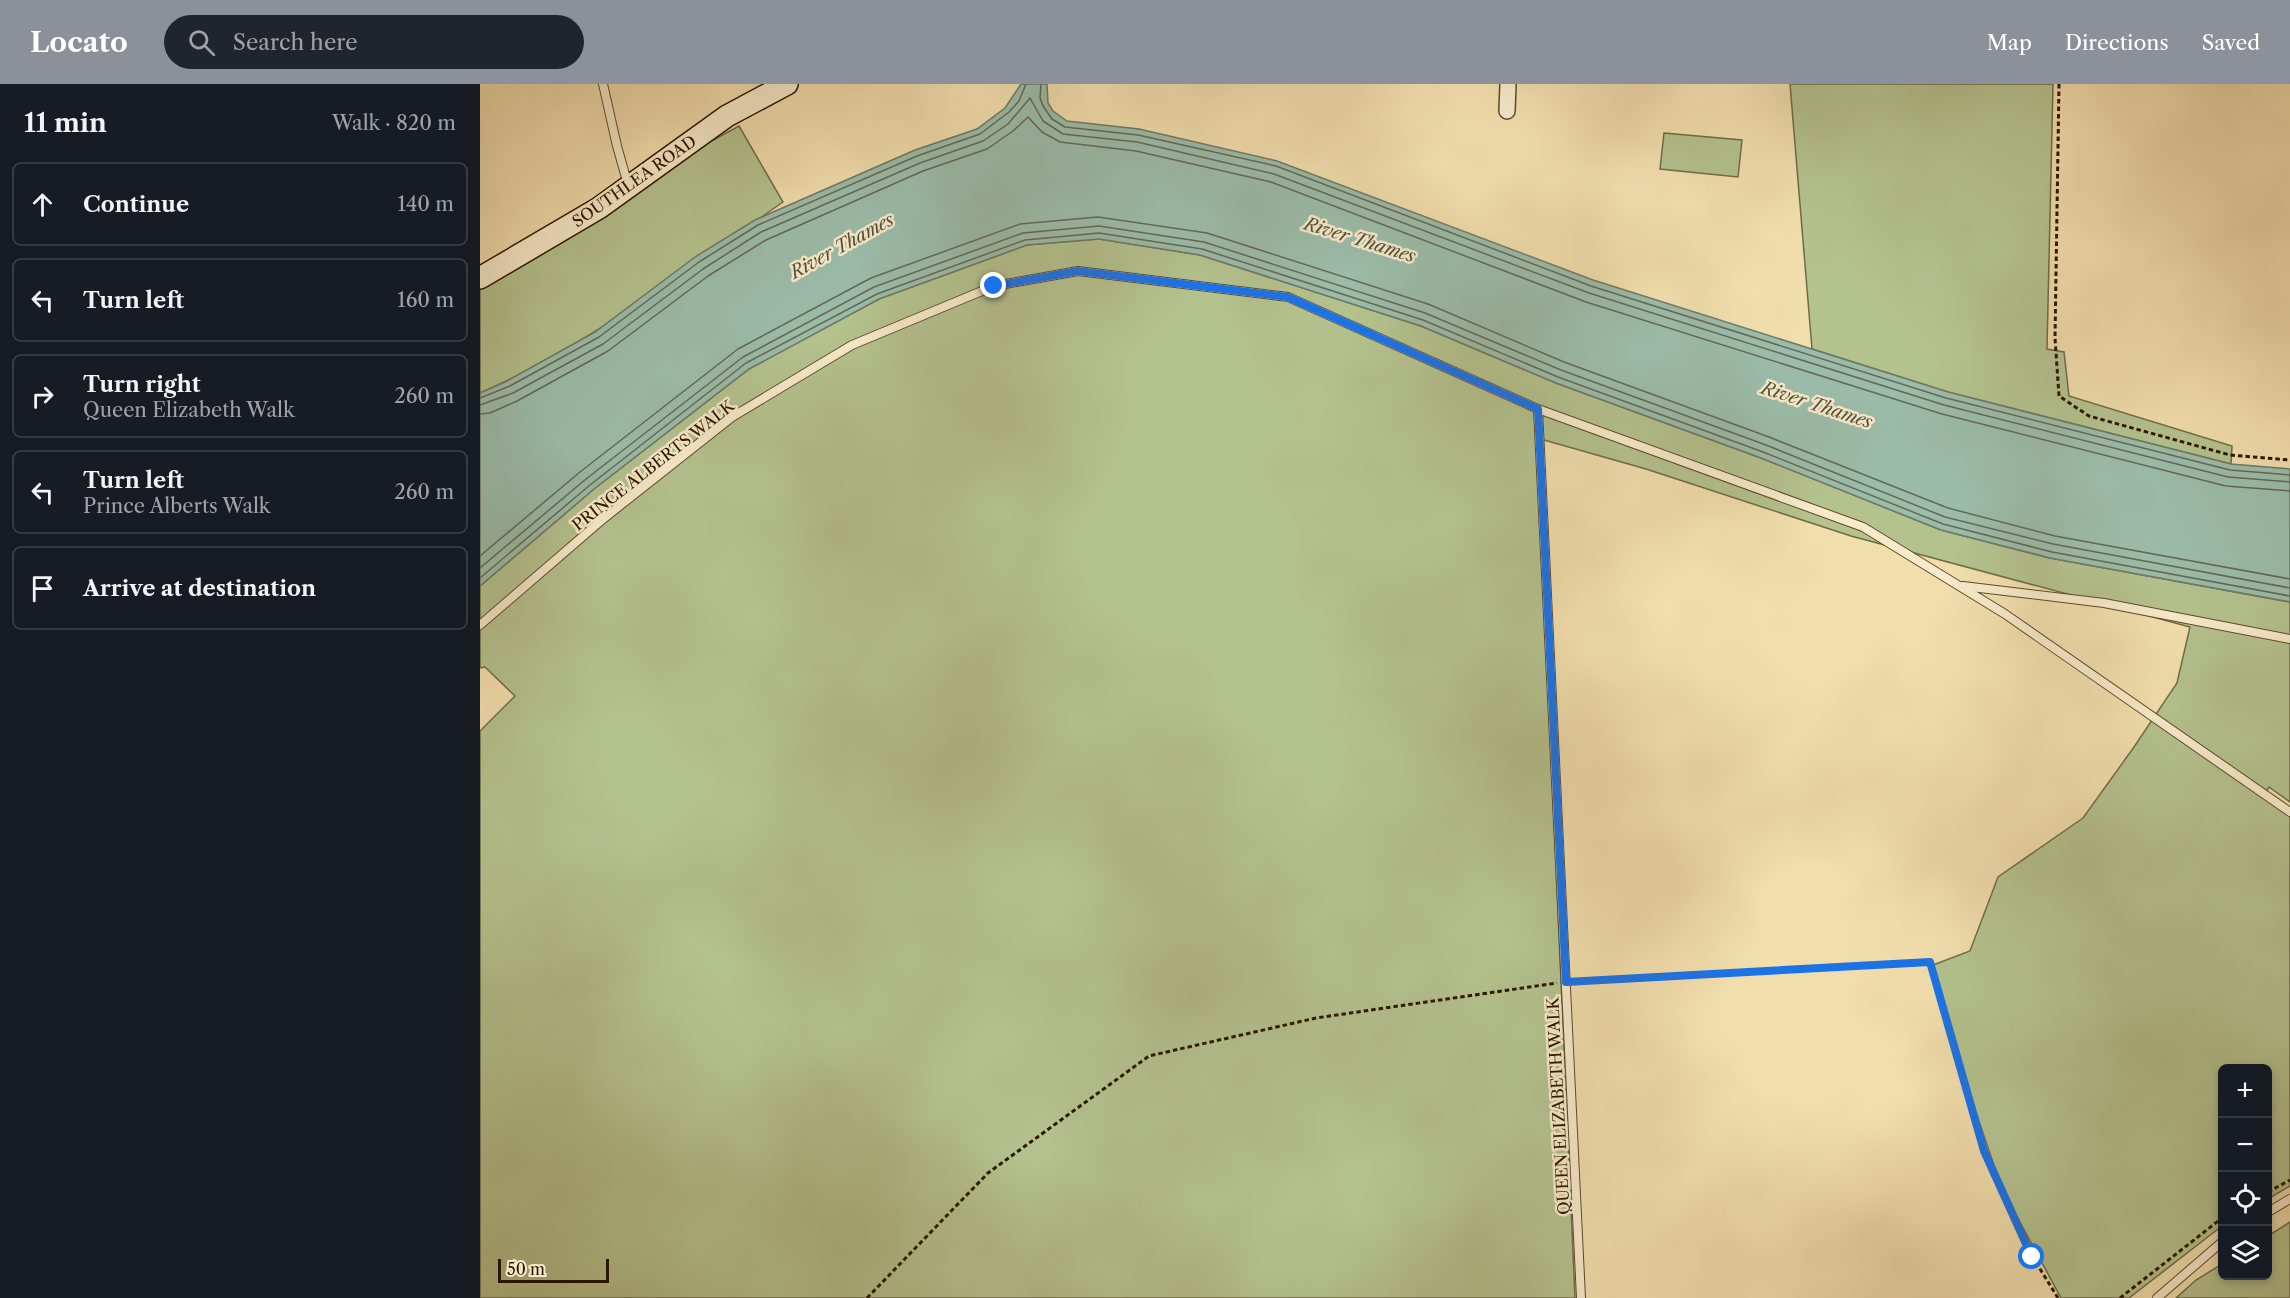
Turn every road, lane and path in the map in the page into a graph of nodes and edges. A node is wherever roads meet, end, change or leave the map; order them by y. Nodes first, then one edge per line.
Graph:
1 (603, 84) edge
2 (787, 84) edge
3 (1508, 84) edge
4 (2059, 84) edge
5 (1507, 111) dead end
6 (629, 186) junction
7 (480, 278) edge
8 (1538, 409) junction
9 (2290, 460) edge
10 (1960, 586) junction
11 (480, 625) edge
12 (2290, 639) edge
13 (2290, 812) edge
14 (1566, 982) junction
15 (2290, 1180) edge
16 (2272, 1190) edge
17 (2290, 1199) edge
18 (2272, 1210) edge
19 (2218, 1222) edge
20 (2218, 1246) edge
21 (867, 1298) edge
22 (1581, 1298) edge
23 (2058, 1298) edge
24 (2120, 1298) edge
25 (2157, 1298) edge

1 - 6 lane
2 - 6 main road, SOUTHLEA ROAD
3 - 5 street
4 - 9 path
6 - 7 main road, SOUTHLEA ROAD
8 - 10 lane, PRINCE ALBERTS WALK
8 - 11 lane, PRINCE ALBERTS WALK
8 - 14 lane, QUEEN ELIZABETH WALK
10 - 12 lane
10 - 13 lane, PRINCE ALBERTS WALK
14 - 21 path
14 - 22 lane, QUEEN ELIZABETH WALK
14 - 23 path
15 - 16 path
17 - 18 lane
19 - 24 path
20 - 25 lane

